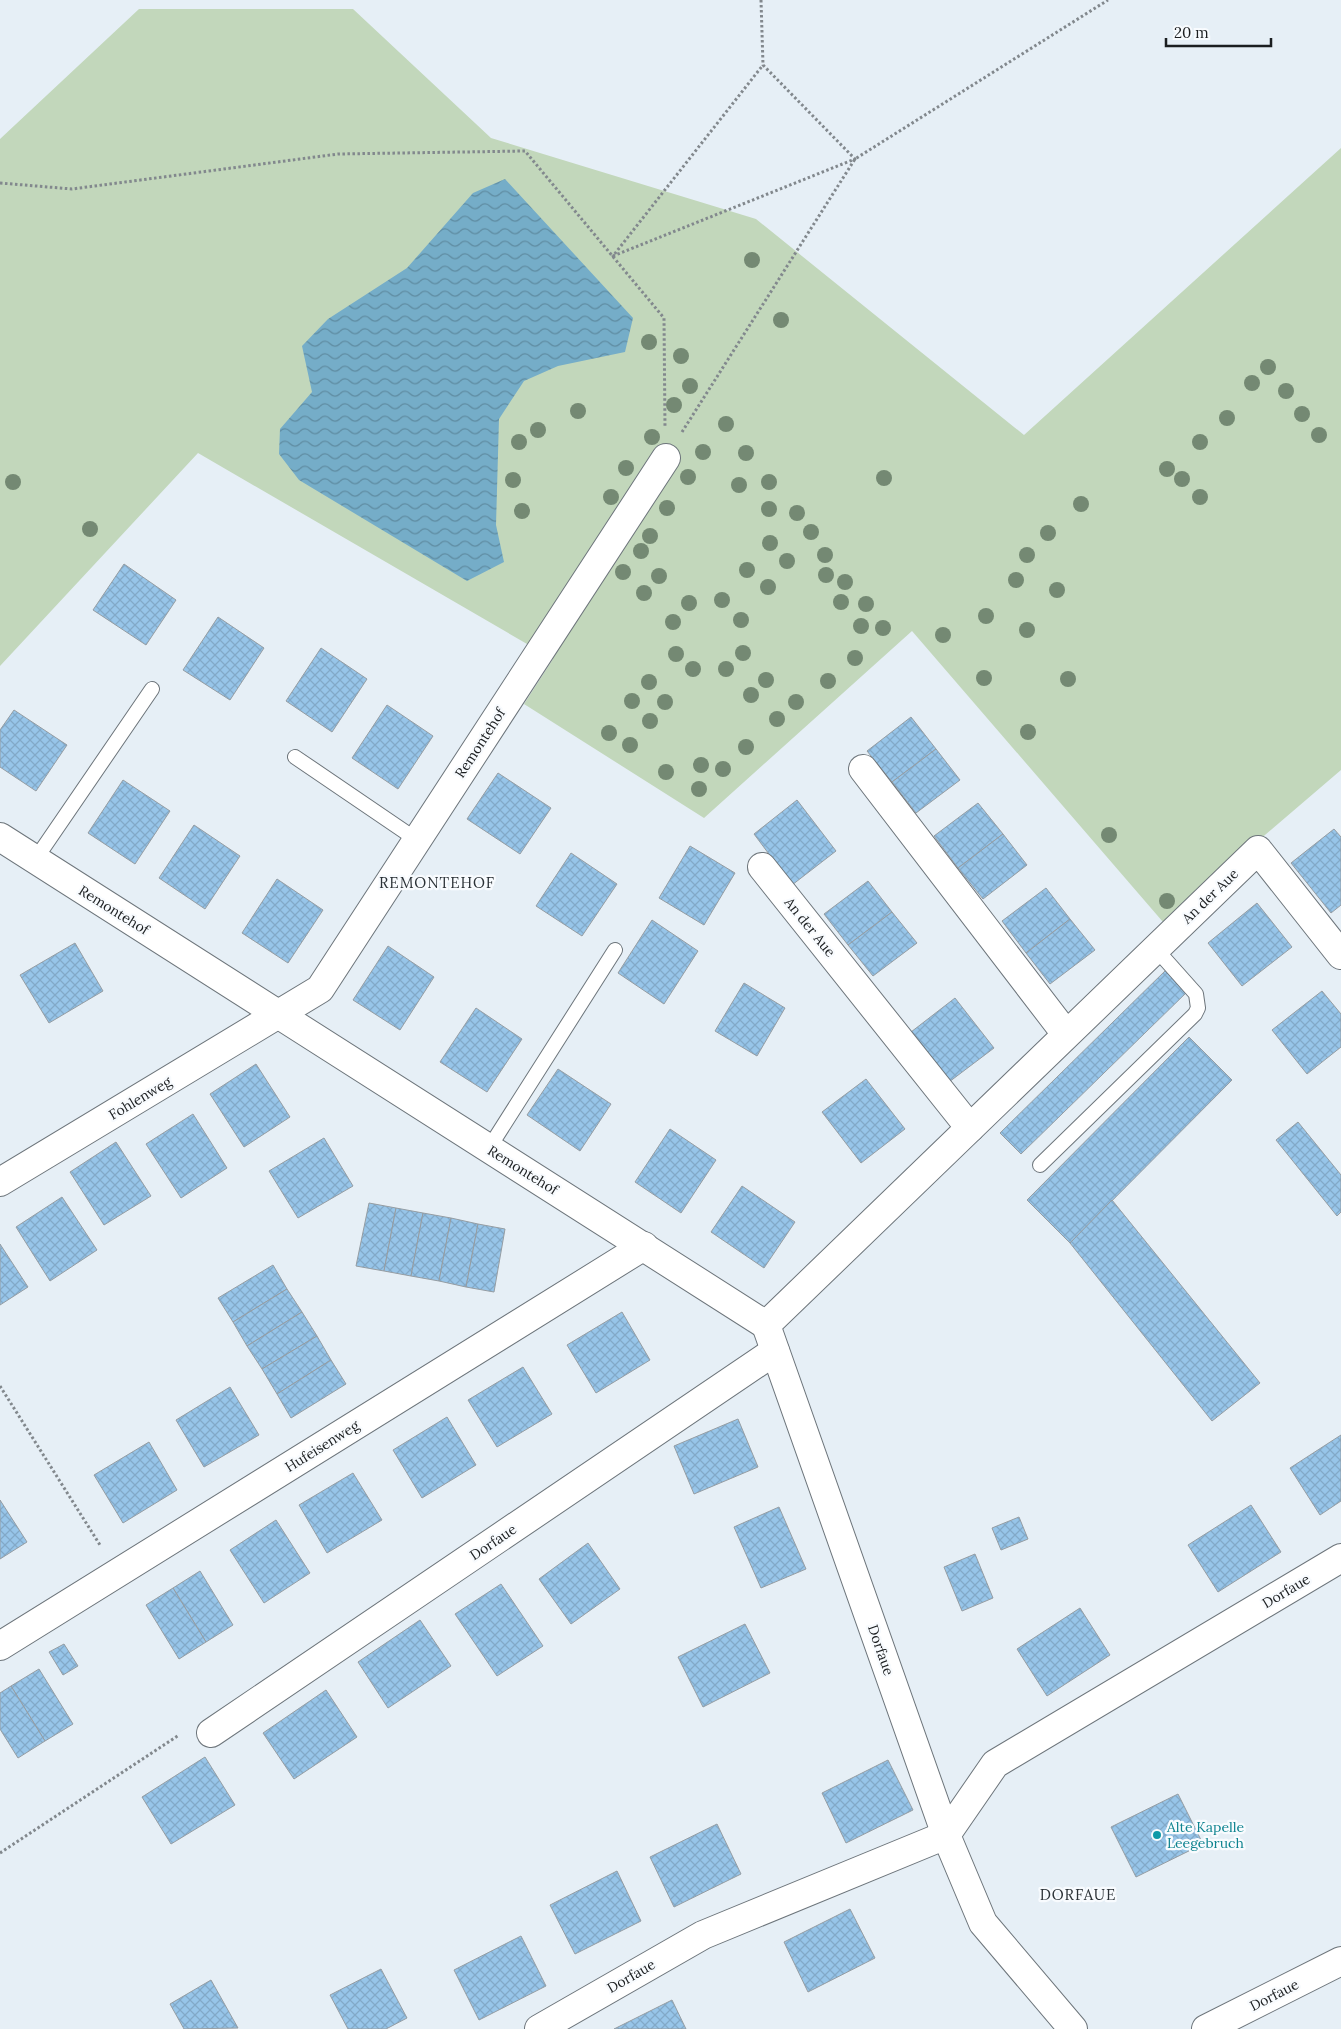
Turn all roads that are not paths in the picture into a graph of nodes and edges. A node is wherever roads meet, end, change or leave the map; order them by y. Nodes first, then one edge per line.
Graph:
1 (666, 458) road end
2 (152, 689) dead end
3 (295, 757) dead end
4 (863, 769) dead end
5 (0, 837) edge
6 (417, 840) junction
7 (35, 860) junction
8 (762, 867) dead end
9 (1156, 948) junction
10 (615, 950) dead end
11 (1341, 955) edge
12 (280, 1014) junction
13 (1066, 1034) junction
14 (970, 1128) junction
15 (488, 1148) junction
16 (1040, 1165) dead end
17 (0, 1182) edge
18 (644, 1246) junction
19 (766, 1324) junction
20 (775, 1351) junction
21 (1341, 1558) edge
22 (0, 1646) edge
23 (211, 1733) road end
24 (946, 1835) junction
25 (1341, 1960) edge
26 (539, 2029) edge
27 (1073, 2029) edge
28 (1206, 2029) edge

1 - 6 street, Remontehof
2 - 7 lane
3 - 6 lane
4 - 13 street
5 - 7 street, Remontehof
6 - 12 street, Remontehof
7 - 12 street, Remontehof
8 - 14 street, An der Aue
9 - 11 street, An der Aue
9 - 13 street, An der Aue
9 - 16 lane
10 - 15 lane
12 - 15 street, Remontehof
12 - 17 street, Fohlenweg
13 - 14 street, An der Aue
14 - 19 street, An der Aue
15 - 18 street, Remontehof
18 - 19 street, Remontehof
18 - 22 street, Hufeisenweg
19 - 20 street, Dorfaue
20 - 23 street, Dorfaue
20 - 24 street, Dorfaue
21 - 24 street, Dorfaue
24 - 26 street, Dorfaue
24 - 27 street, Dorfaue
25 - 28 street, Dorfaue

